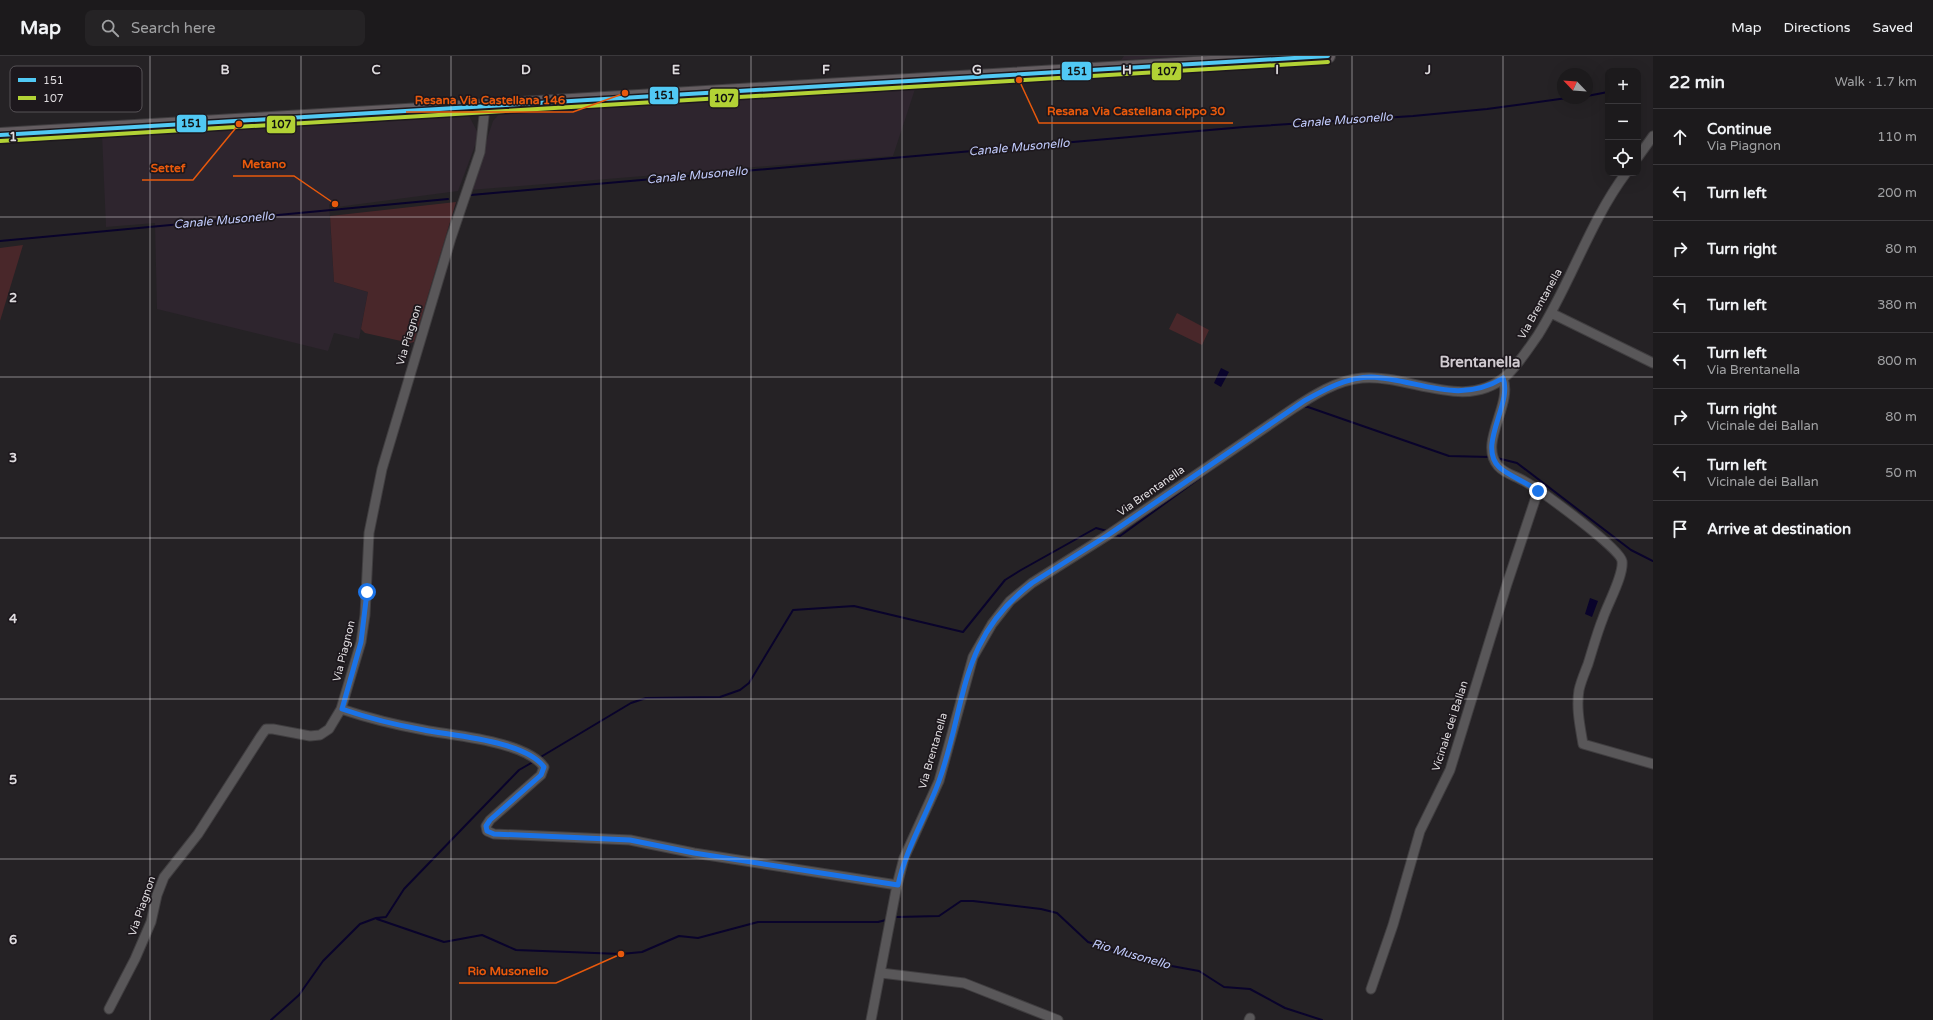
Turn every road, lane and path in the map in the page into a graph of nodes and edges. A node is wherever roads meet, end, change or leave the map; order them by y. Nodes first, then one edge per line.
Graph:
1 (1328, 56) edge
2 (485, 107) junction
3 (0, 135) edge
4 (1653, 136) edge
5 (1641, 153) edge
6 (1624, 176) edge
7 (1551, 313) junction
8 (1653, 363) edge
9 (1503, 378) junction
10 (1538, 491) junction
11 (342, 709) junction
12 (1653, 764) edge
13 (898, 885) junction
14 (881, 973) junction
15 (1371, 989) dead end
16 (109, 1009) dead end
17 (871, 1020) edge
18 (1058, 1020) edge

1 - 2 main road
2 - 3 main road
2 - 11 street, Via Piagnon
4 - 5 street
6 - 7 street, Via Brentanella
7 - 8 street
7 - 9 street, Via Brentanella
9 - 10 street
9 - 13 street, Via Brentanella
10 - 12 street
10 - 15 street, Vicinale dei Ballan
11 - 13 street
11 - 16 street, Via Piagnon
13 - 14 street, Via Brentanella
14 - 17 street, Via Brentanella
14 - 18 street

